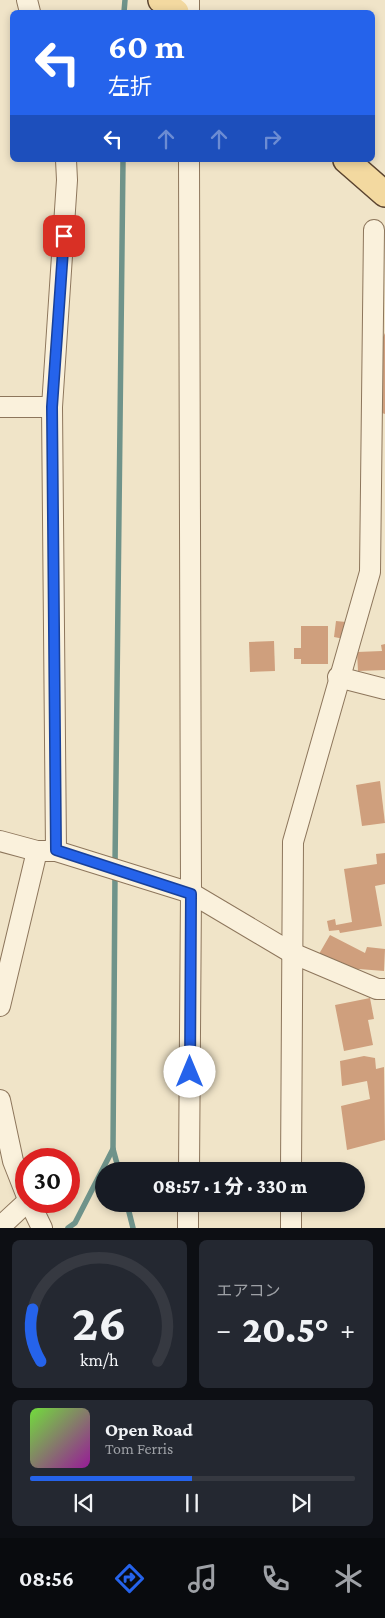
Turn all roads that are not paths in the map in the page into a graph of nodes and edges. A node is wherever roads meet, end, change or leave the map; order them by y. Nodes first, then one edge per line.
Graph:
1 (189, 162) edge
2 (348, 162) edge
3 (67, 170) edge
4 (385, 194) edge
5 (374, 230) dead end
6 (0, 407) edge
7 (52, 407) junction
8 (338, 677) junction
9 (385, 689) edge
10 (0, 841) edge
11 (46, 851) junction
12 (191, 894) junction
13 (292, 953) junction
14 (385, 989) edge
15 (0, 1006) edge
16 (0, 1100) edge
17 (189, 1162) edge
18 (291, 1162) edge
19 (15, 1166) edge
20 (188, 1212) edge
21 (291, 1212) edge
22 (15, 1213) edge
23 (34, 1213) edge
24 (41, 1226) edge
25 (0, 1227) edge
26 (188, 1228) edge
27 (291, 1228) edge

1 - 12 street
2 - 4 main road
3 - 7 street
5 - 8 street
6 - 7 street
7 - 11 street
8 - 9 street
8 - 13 street
10 - 11 street
11 - 12 street
11 - 15 street
12 - 13 street
12 - 17 street
13 - 14 street
13 - 18 street
16 - 19 street
20 - 26 street
21 - 27 street
22 - 25 street
23 - 24 street

